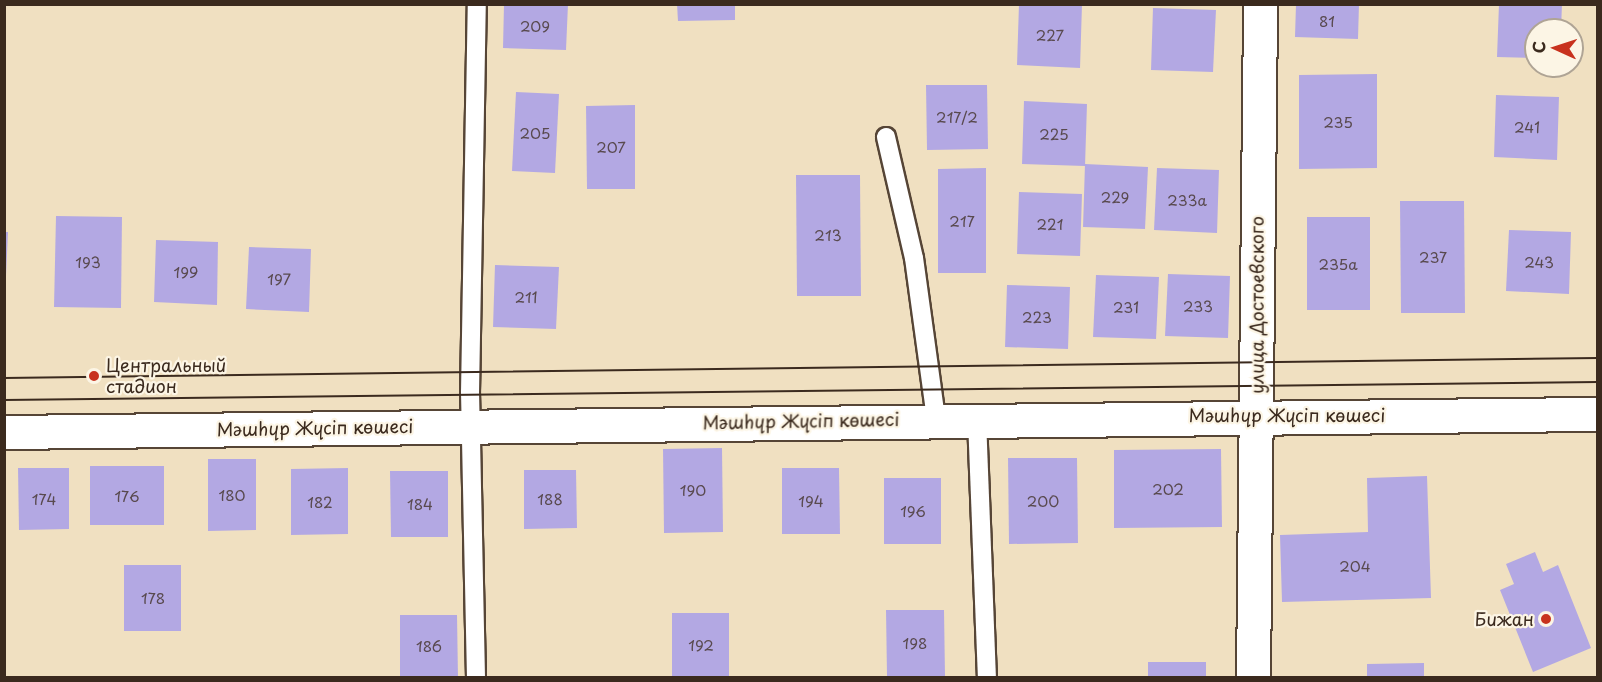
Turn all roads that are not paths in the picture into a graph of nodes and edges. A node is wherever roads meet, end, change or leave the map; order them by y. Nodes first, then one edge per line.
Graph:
1 (477, 4) edge
2 (1260, 4) edge
3 (886, 137) dead end
4 (1598, 414) edge
5 (1256, 415) junction
6 (936, 419) junction
7 (977, 419) junction
8 (472, 425) junction
9 (4, 432) edge
10 (476, 678) edge
11 (987, 678) edge
12 (1253, 678) edge

1 - 8 lane
2 - 5 street, улица Достоевского
3 - 6 lane
4 - 5 street, Мәшһүр Жүсіп көшесі
5 - 7 street, Мәшһүр Жүсіп көшесі
5 - 12 street, улица Достоевского
6 - 7 street, Мәшһүр Жүсіп көшесі
6 - 8 street, Мәшһүр Жүсіп көшесі
7 - 11 lane
8 - 9 street, Мәшһүр Жүсіп көшесі
8 - 10 lane

